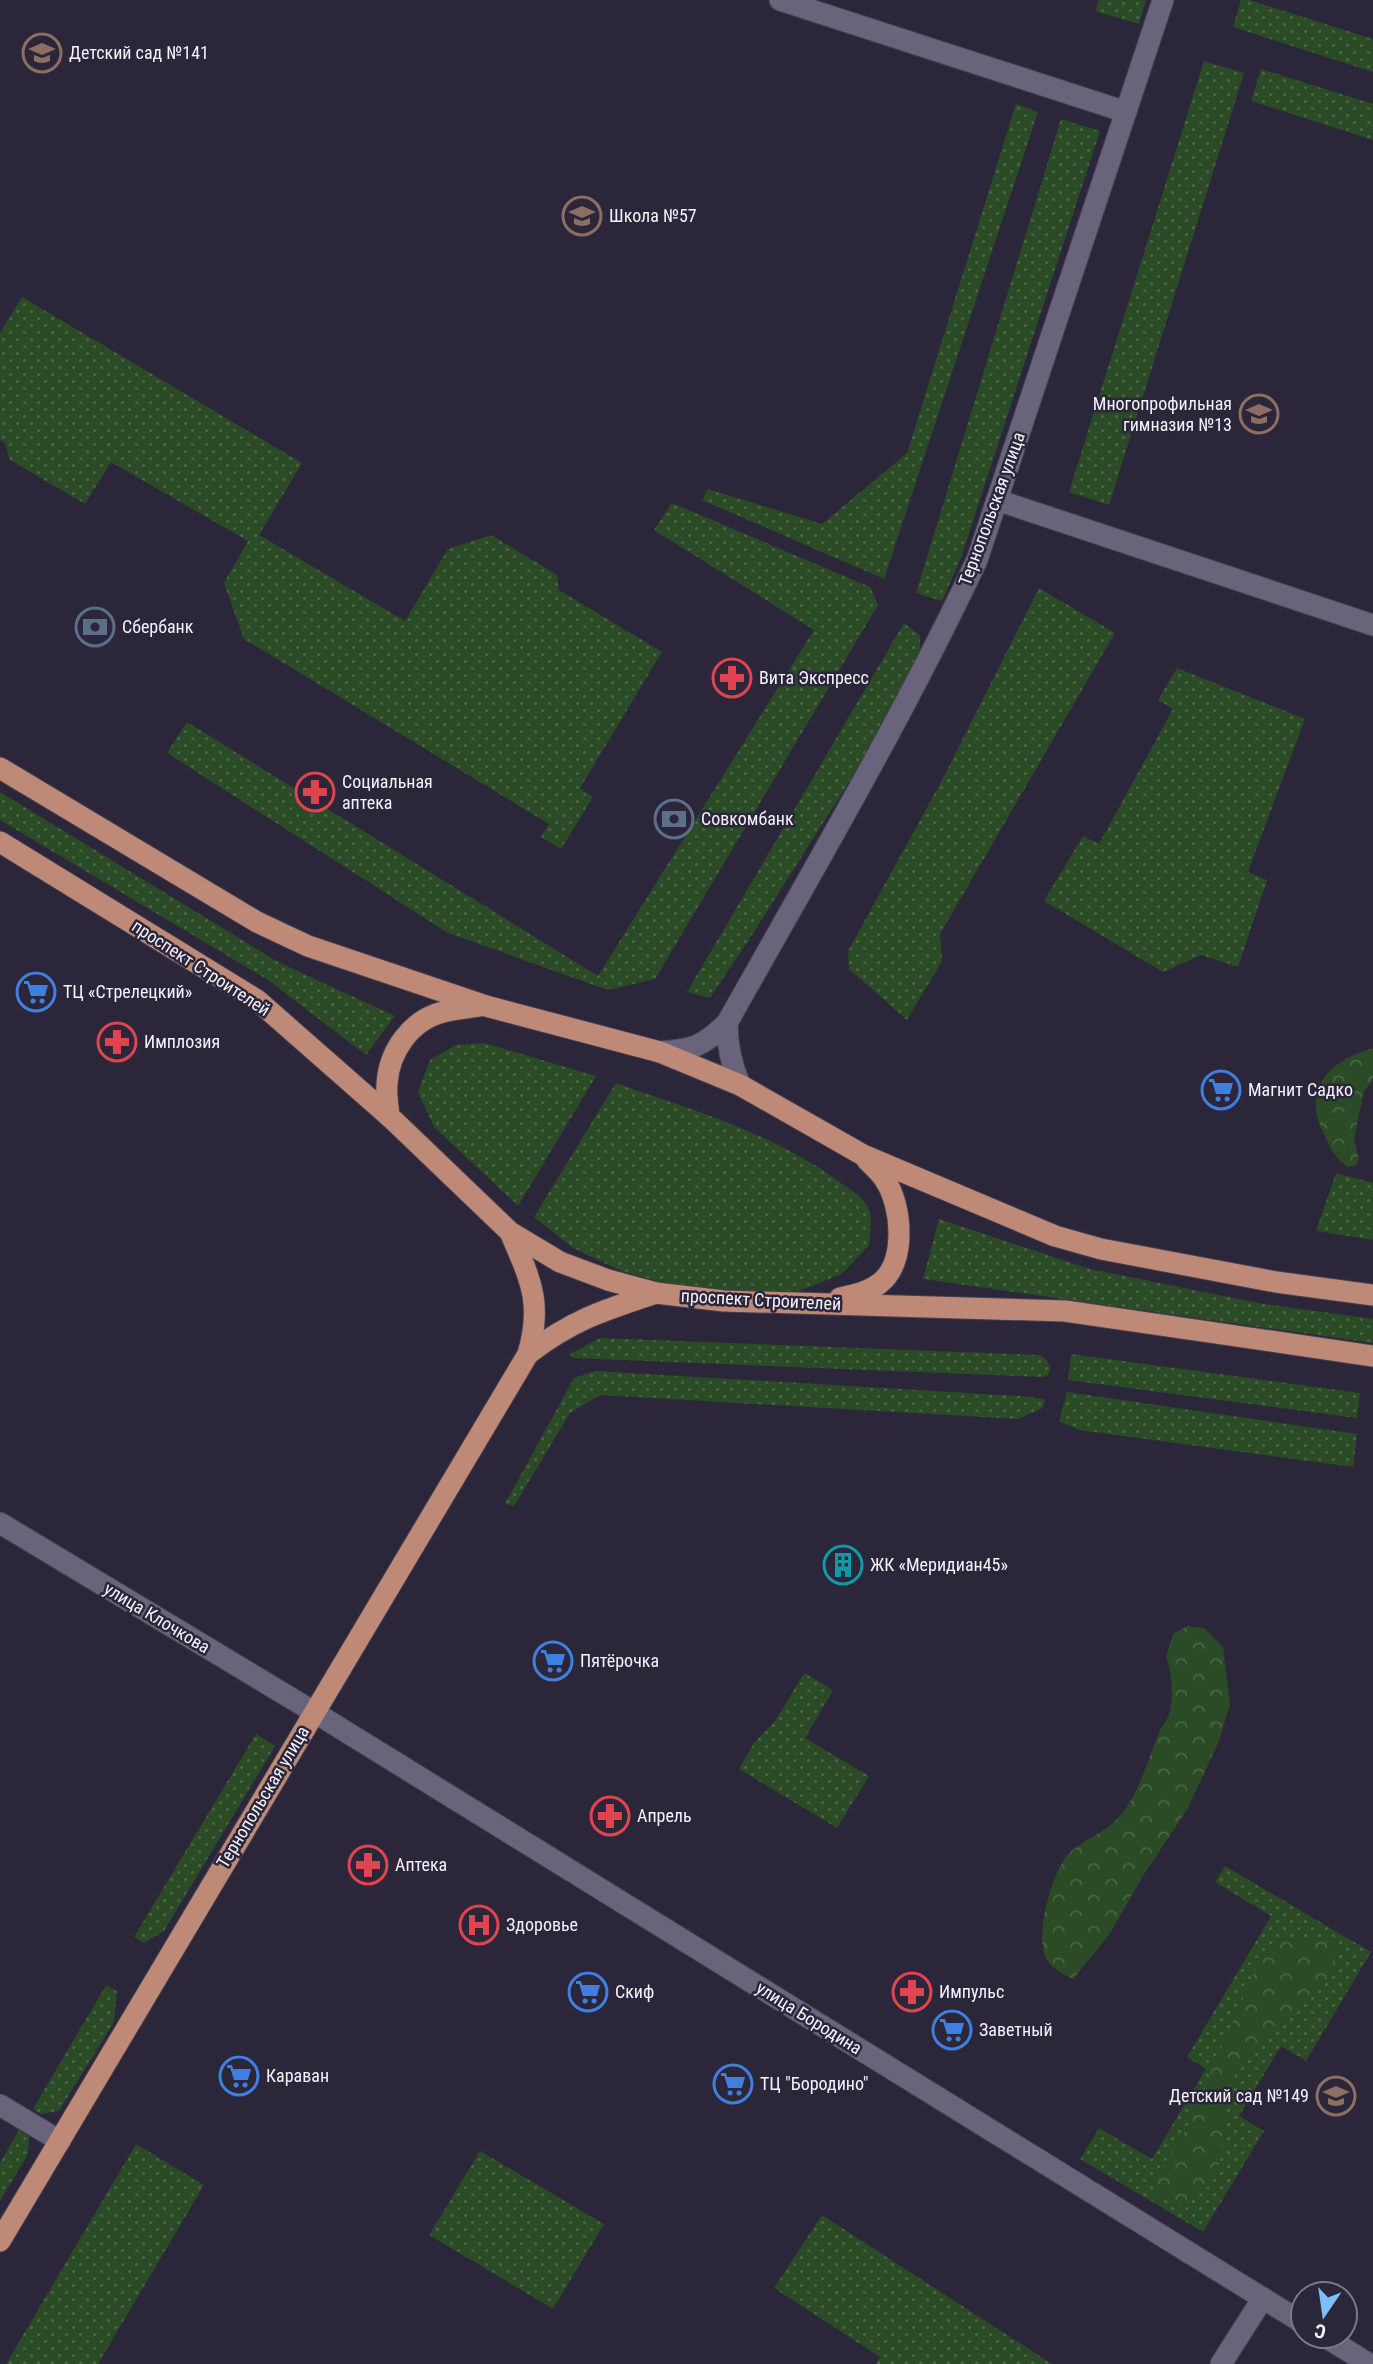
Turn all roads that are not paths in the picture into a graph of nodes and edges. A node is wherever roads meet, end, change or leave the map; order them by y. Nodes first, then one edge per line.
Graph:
1 (780, 0) edge
2 (1163, 0) edge
3 (1126, 112) junction
4 (997, 500) junction
5 (1373, 625) edge
6 (0, 768) edge
7 (0, 842) edge
8 (486, 1006) junction
9 (727, 1023) junction
10 (660, 1052) junction
11 (740, 1085) junction
12 (389, 1116) junction
13 (863, 1155) junction
14 (510, 1232) junction
15 (656, 1293) junction
16 (1373, 1295) edge
17 (807, 1304) junction
18 (528, 1354) junction
19 (1373, 1356) edge
20 (0, 1524) edge
21 (314, 1712) junction
22 (0, 2105) edge
23 (60, 2141) junction
24 (0, 2241) edge
25 (1263, 2298) junction
26 (1289, 2314) edge
27 (1346, 2350) edge
28 (1221, 2364) edge
29 (1369, 2364) edge

1 - 3 street
2 - 3 street, Тернопольская улица
3 - 4 street, Тернопольская улица
4 - 5 street
4 - 9 street, Тернопольская улица
6 - 8 main road
7 - 12 main road, проспект Строителей
8 - 10 main road
8 - 12 main road
9 - 10 street, Тернопольская улица
9 - 11 street
10 - 11 main road
11 - 13 main road
12 - 14 main road, проспект Строителей
13 - 16 main road
13 - 17 main road
14 - 15 main road, проспект Строителей
14 - 18 main road, Тернопольская улица
15 - 17 main road, проспект Строителей
15 - 18 main road, Тернопольская улица
17 - 19 main road, проспект Строителей
18 - 21 main road, Тернопольская улица
20 - 21 street, улица Клочкова
21 - 23 main road, Тернопольская улица
21 - 25 street, улица Бородина
22 - 23 street
23 - 24 main road, Тернопольская улица
25 - 26 street, улица Бородина
25 - 28 street
27 - 29 street

